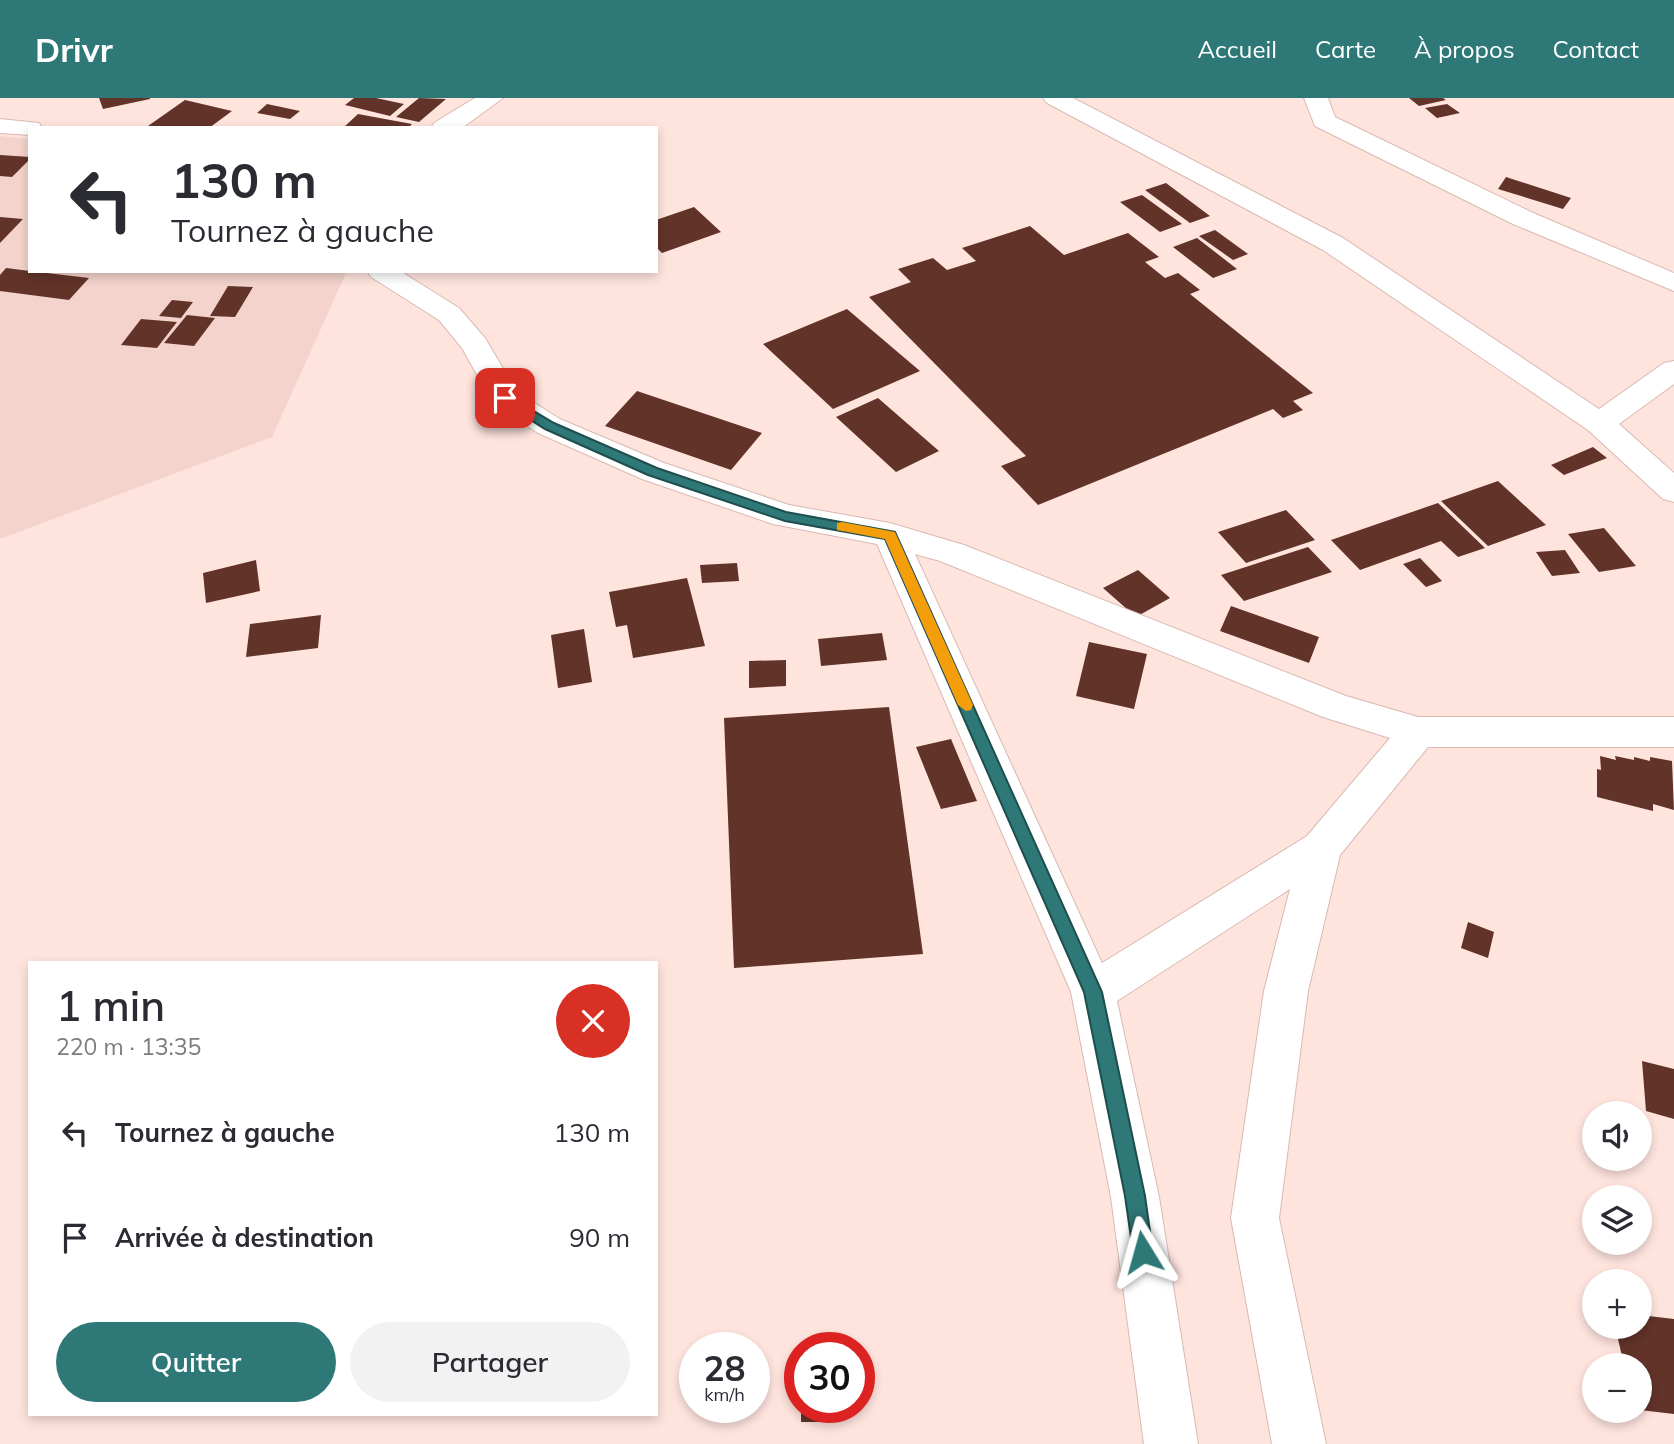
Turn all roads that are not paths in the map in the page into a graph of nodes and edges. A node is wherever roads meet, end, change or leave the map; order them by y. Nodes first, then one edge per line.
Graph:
1 (491, 98) edge
2 (1055, 98) edge
3 (1316, 98) edge
4 (0, 126) edge
5 (447, 126) edge
6 (28, 128) edge
7 (384, 273) edge
8 (1674, 284) edge
9 (1674, 370) edge
10 (1599, 423) junction
11 (1674, 491) edge
12 (890, 535) junction
13 (1674, 732) edge
14 (1418, 733) junction
15 (1321, 848) junction
16 (1093, 992) junction
17 (1171, 1444) edge
18 (1299, 1444) edge

1 - 5 street
2 - 10 street
3 - 8 street
4 - 6 street
7 - 12 street
9 - 10 street
10 - 11 street
12 - 14 street
12 - 16 street
13 - 14 street
14 - 15 street
15 - 16 street
15 - 18 street
16 - 17 street

